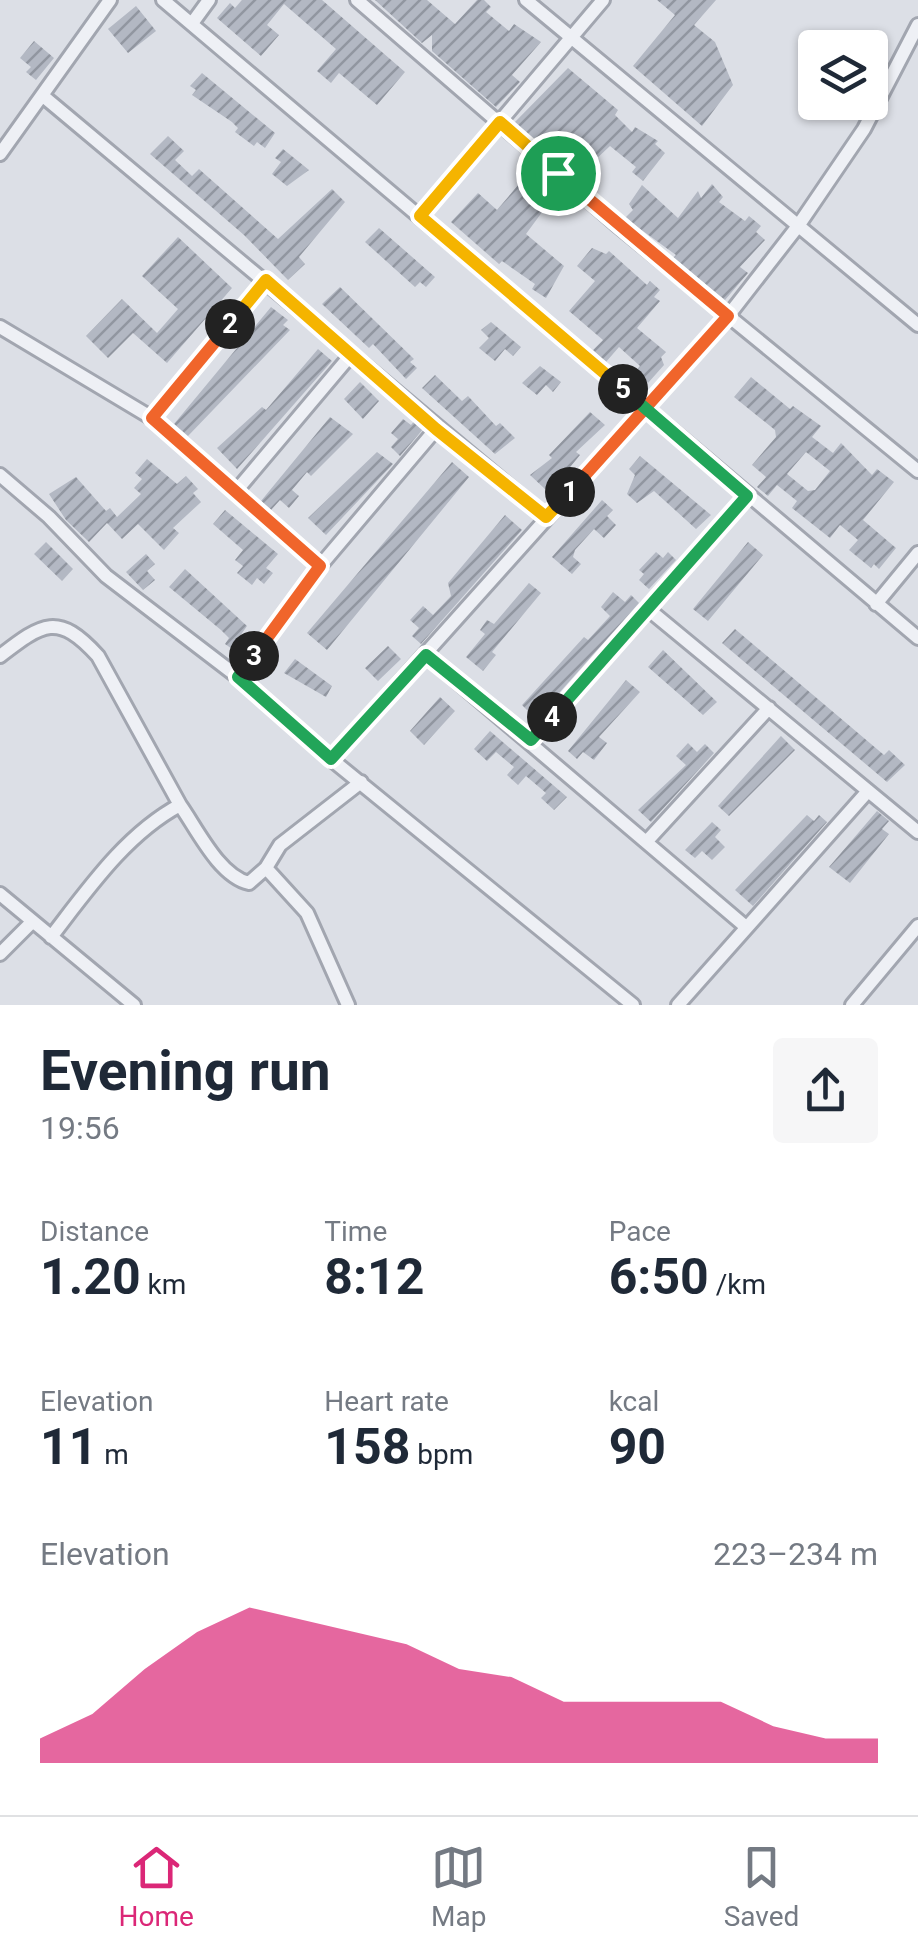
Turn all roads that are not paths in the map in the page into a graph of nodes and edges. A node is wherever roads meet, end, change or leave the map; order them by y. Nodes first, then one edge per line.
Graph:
1 (110, 0) edge
2 (162, 0) edge
3 (208, 0) edge
4 (357, 0) edge
5 (526, 0) edge
6 (603, 0) edge
7 (193, 22) junction
8 (918, 25) edge
9 (572, 40) junction
10 (43, 96) junction
11 (500, 122) junction
12 (0, 154) edge
13 (420, 216) junction
14 (798, 226) junction
15 (266, 280) junction
16 (728, 316) junction
17 (918, 325) edge
18 (0, 327) edge
19 (350, 356) junction
20 (647, 410) junction
21 (152, 418) junction
22 (436, 429) junction
23 (918, 471) edge
24 (0, 476) edge
25 (236, 490) junction
26 (747, 496) junction
27 (546, 517) junction
28 (918, 553) edge
29 (320, 566) junction
30 (876, 604) junction
31 (648, 609) junction
32 (918, 638) edge
33 (426, 655) junction
34 (0, 656) edge
35 (238, 677) junction
36 (769, 708) junction
37 (531, 740) junction
38 (331, 759) junction
39 (361, 782) junction
40 (868, 791) junction
41 (180, 805) junction
42 (918, 832) edge
43 (648, 840) junction
44 (266, 868) junction
45 (0, 894) edge
46 (32, 922) junction
47 (746, 926) junction
48 (918, 926) edge
49 (51, 937) junction
50 (0, 954) edge
51 (129, 1004) edge
52 (348, 1005) edge
53 (633, 1005) edge
54 (678, 1005) edge
55 (852, 1005) edge

1 - 10 street
2 - 7 street
3 - 7 street
4 - 11 street
5 - 9 street
6 - 9 street
7 - 13 street
8 - 14 street
9 - 11 street
9 - 14 street
10 - 12 street
10 - 15 street
11 - 13 street
11 - 16 street
13 - 20 street
14 - 16 street
14 - 17 street
15 - 19 street
15 - 21 street
16 - 20 street
16 - 23 street
18 - 21 street
19 - 22 street
19 - 25 street
20 - 26 street
20 - 27 street
21 - 25 street
22 - 27 street
22 - 29 street
24 - 35 street
25 - 29 street
26 - 30 street
26 - 31 street
27 - 33 street
28 - 30 street
29 - 35 street
30 - 32 street
31 - 36 street
31 - 37 street
33 - 37 street
33 - 38 street
34 - 41 street
35 - 38 street
36 - 40 street
36 - 43 street
37 - 43 street
38 - 39 street
39 - 44 street
39 - 53 street
40 - 42 street
40 - 47 street
41 - 44 street
41 - 49 street
43 - 47 street
44 - 52 street
45 - 46 street
46 - 49 street
46 - 50 street
47 - 54 street
48 - 55 street
49 - 51 street

